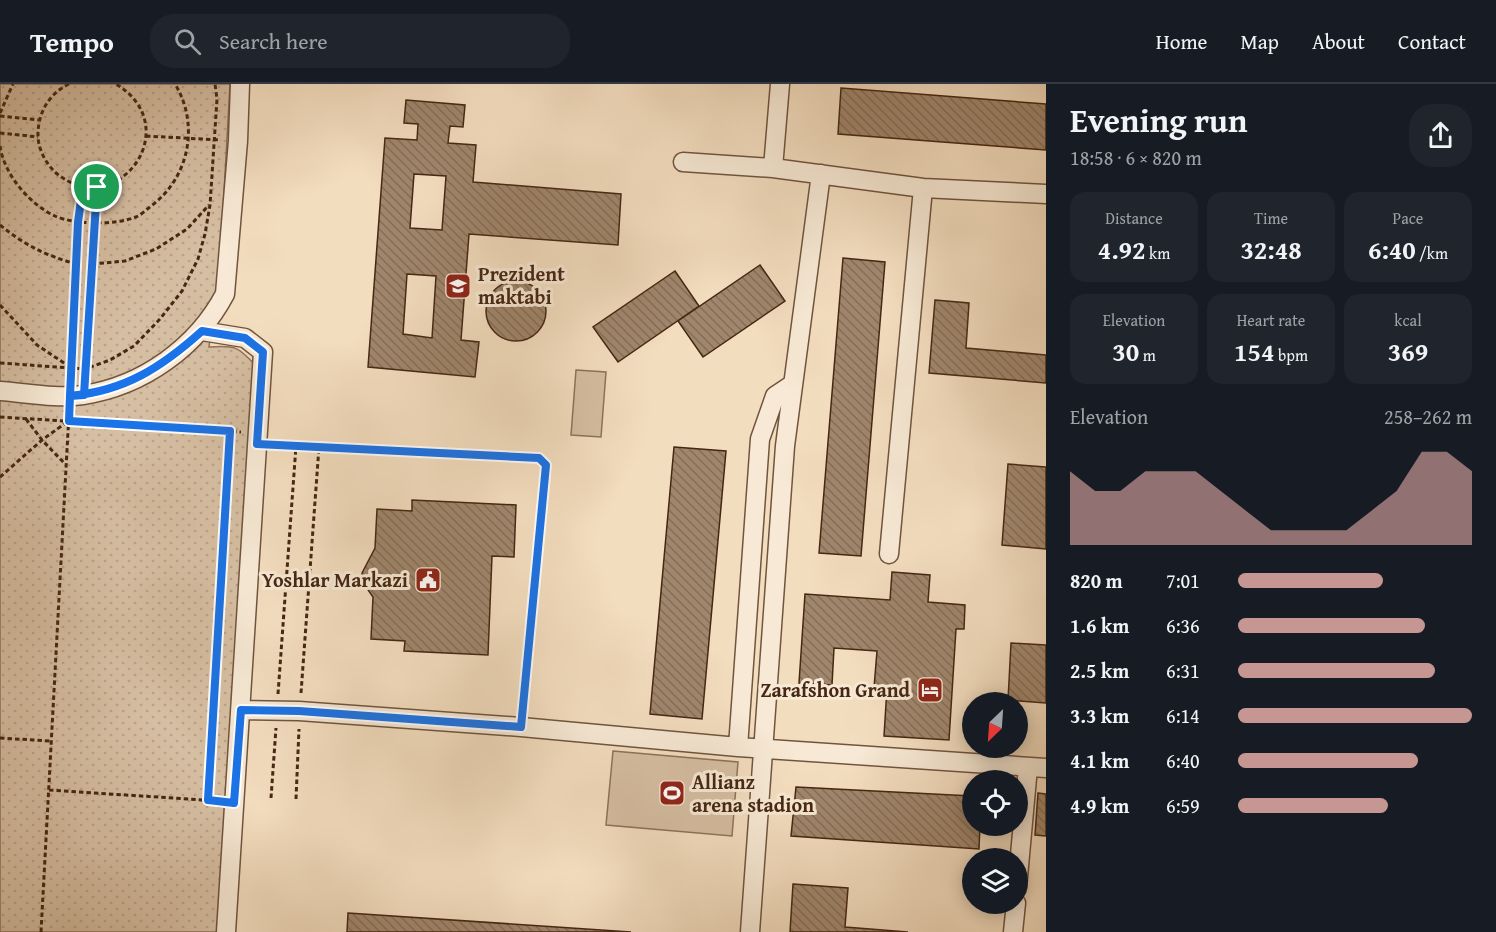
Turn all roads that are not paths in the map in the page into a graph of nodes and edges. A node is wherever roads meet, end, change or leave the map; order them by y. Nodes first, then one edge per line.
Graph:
1 (240, 84) edge
2 (780, 84) edge
3 (683, 162) dead end
4 (773, 168) junction
5 (821, 174) junction
6 (923, 188) junction
7 (1046, 195) edge
8 (202, 331) junction
9 (793, 384) junction
10 (0, 391) edge
11 (889, 554) dead end
12 (241, 710) junction
13 (738, 747) junction
14 (763, 749) junction
15 (1037, 768) edge
16 (1024, 848) edge
17 (1015, 914) edge
18 (226, 932) edge
19 (750, 932) edge
20 (1013, 932) edge

1 - 8 street
2 - 4 street
3 - 4 street
4 - 5 street
5 - 6 street
5 - 9 street
6 - 7 street
6 - 11 street
8 - 10 street
8 - 12 street
9 - 13 street
9 - 14 street
12 - 13 street
12 - 18 street
13 - 14 street
14 - 15 street
14 - 19 street
15 - 16 street
17 - 20 street

